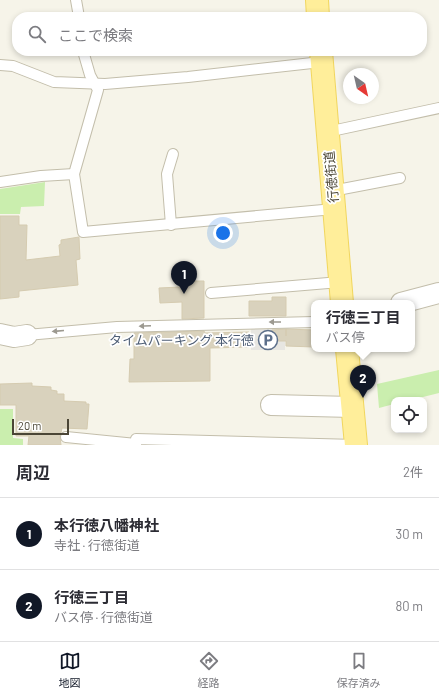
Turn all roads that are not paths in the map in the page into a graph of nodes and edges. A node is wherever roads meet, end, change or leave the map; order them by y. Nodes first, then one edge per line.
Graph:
1 (76, 0) edge
2 (317, 0) edge
3 (78, 12) edge
4 (318, 12) edge
5 (84, 56) edge
6 (321, 56) edge
7 (0, 65) edge
8 (94, 83) junction
9 (439, 108) edge
10 (327, 132) junction
11 (173, 154) dead end
12 (74, 174) junction
13 (400, 178) dead end
14 (0, 182) edge
15 (333, 200) junction
16 (171, 225) junction
17 (211, 293) dead end
18 (341, 293) edge
19 (439, 293) edge
20 (412, 300) edge
21 (311, 322) edge
22 (0, 334) edge
23 (28, 336) joint
24 (347, 352) edge
25 (270, 406) dead end
26 (352, 407) junction
27 (66, 438) dead end
28 (136, 444) edge
29 (356, 445) edge

1 - 3 lane
2 - 4 main road
5 - 8 lane
6 - 8 lane
6 - 10 main road, 行徳街道
7 - 8 lane
8 - 12 lane
9 - 10 lane
10 - 15 main road, 行徳街道
11 - 16 lane
12 - 14 lane
12 - 16 lane
13 - 15 lane
15 - 16 lane
15 - 18 main road, 行徳街道
17 - 18 lane
19 - 20 street
21 -> 23 lane
22 - 23 street
24 - 26 main road
25 - 26 street
26 - 29 main road
27 - 28 lane
28 - 29 lane

